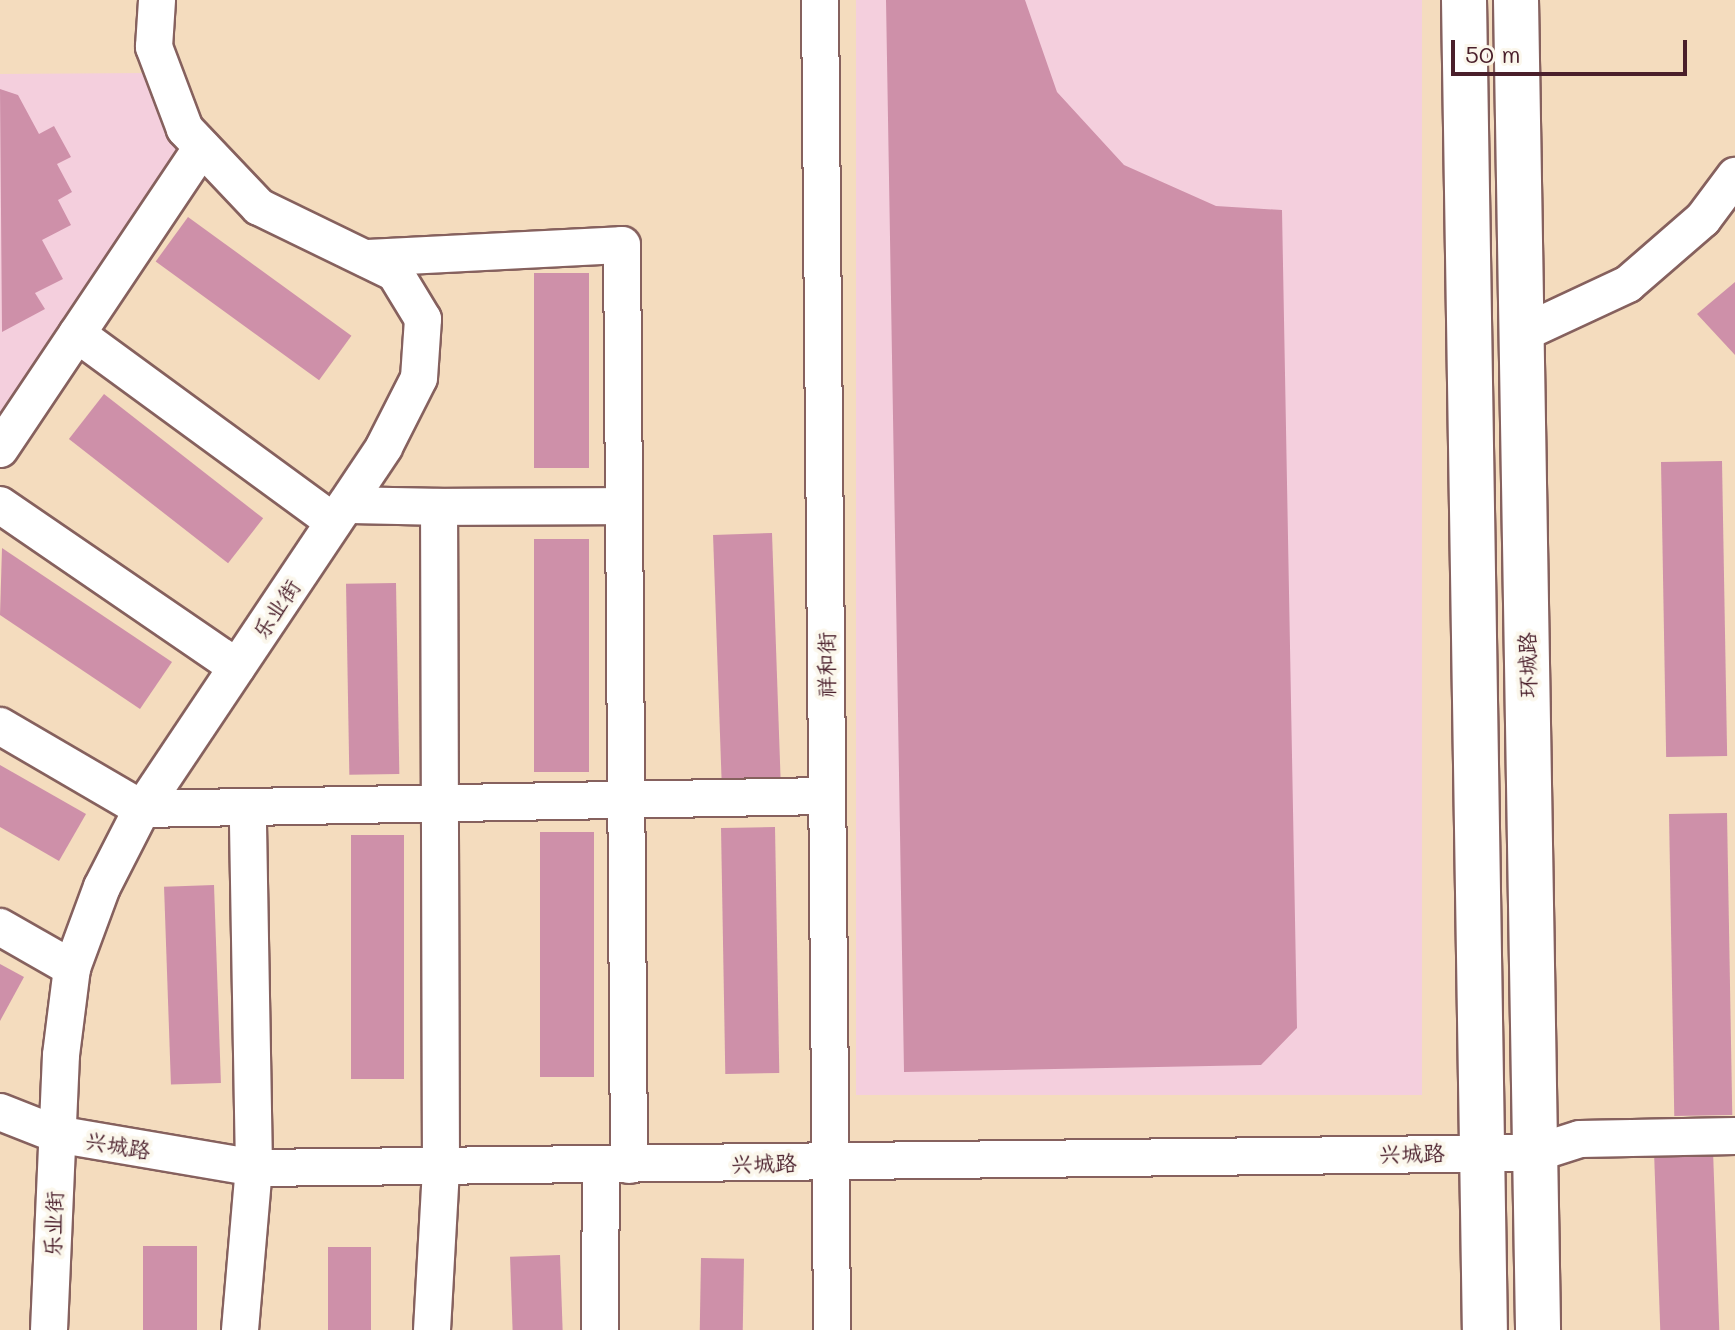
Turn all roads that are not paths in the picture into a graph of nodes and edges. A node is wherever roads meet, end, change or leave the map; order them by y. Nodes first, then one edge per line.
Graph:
1 (157, 0) edge
2 (820, 0) edge
3 (1464, 0) edge
4 (1516, 0) edge
5 (202, 147) junction
6 (1735, 176) edge
7 (364, 258) junction
8 (77, 334) junction
9 (1521, 334) junction
10 (0, 449) edge
11 (0, 505) edge
12 (624, 506) junction
13 (439, 507) junction
14 (340, 514) junction
15 (237, 667) junction
16 (0, 726) edge
17 (827, 796) junction
18 (626, 799) junction
19 (441, 803) junction
20 (248, 807) junction
21 (142, 809) junction
22 (0, 927) edge
23 (72, 968) junction
24 (0, 1112) edge
25 (56, 1134) junction
26 (1735, 1136) edge
27 (1482, 1152) junction
28 (1536, 1153) junction
29 (830, 1162) junction
30 (615, 1166) junction
31 (254, 1168) junction
32 (441, 1169) junction
33 (49, 1330) edge
34 (240, 1330) edge
35 (432, 1330) edge
36 (600, 1330) edge
37 (832, 1330) edge
38 (1485, 1330) edge
39 (1538, 1330) edge

1 - 5 street, 乐业街
2 - 17 street, 祥和街
3 - 27 main road
4 - 9 main road, 环城路
5 - 7 street, 乐业街
5 - 8 street
6 - 9 street
7 - 12 street
7 - 14 street, 乐业街
8 - 10 street
8 - 14 street
9 - 28 main road, 环城路
11 - 15 street
12 - 13 street
12 - 18 street
13 - 14 street
13 - 19 street
14 - 15 street, 乐业街
15 - 21 street, 乐业街
16 - 21 street
17 - 18 street
17 - 29 street, 祥和街
18 - 19 street
18 - 30 street
19 - 20 street
19 - 32 street
20 - 21 street
20 - 31 street
21 - 23 street, 乐业街
22 - 23 street
23 - 25 street, 乐业街
24 - 25 street, 兴城路
25 - 31 street, 兴城路
25 - 33 street, 乐业街
26 - 28 street, 兴城路
27 - 28 street, 兴城路
27 - 29 street, 兴城路
27 - 38 main road
28 - 39 main road, 环城路
29 - 30 street, 兴城路
29 - 37 street, 祥和街
30 - 32 street, 兴城路
30 - 36 street
31 - 32 street, 兴城路
31 - 34 street
32 - 35 street

